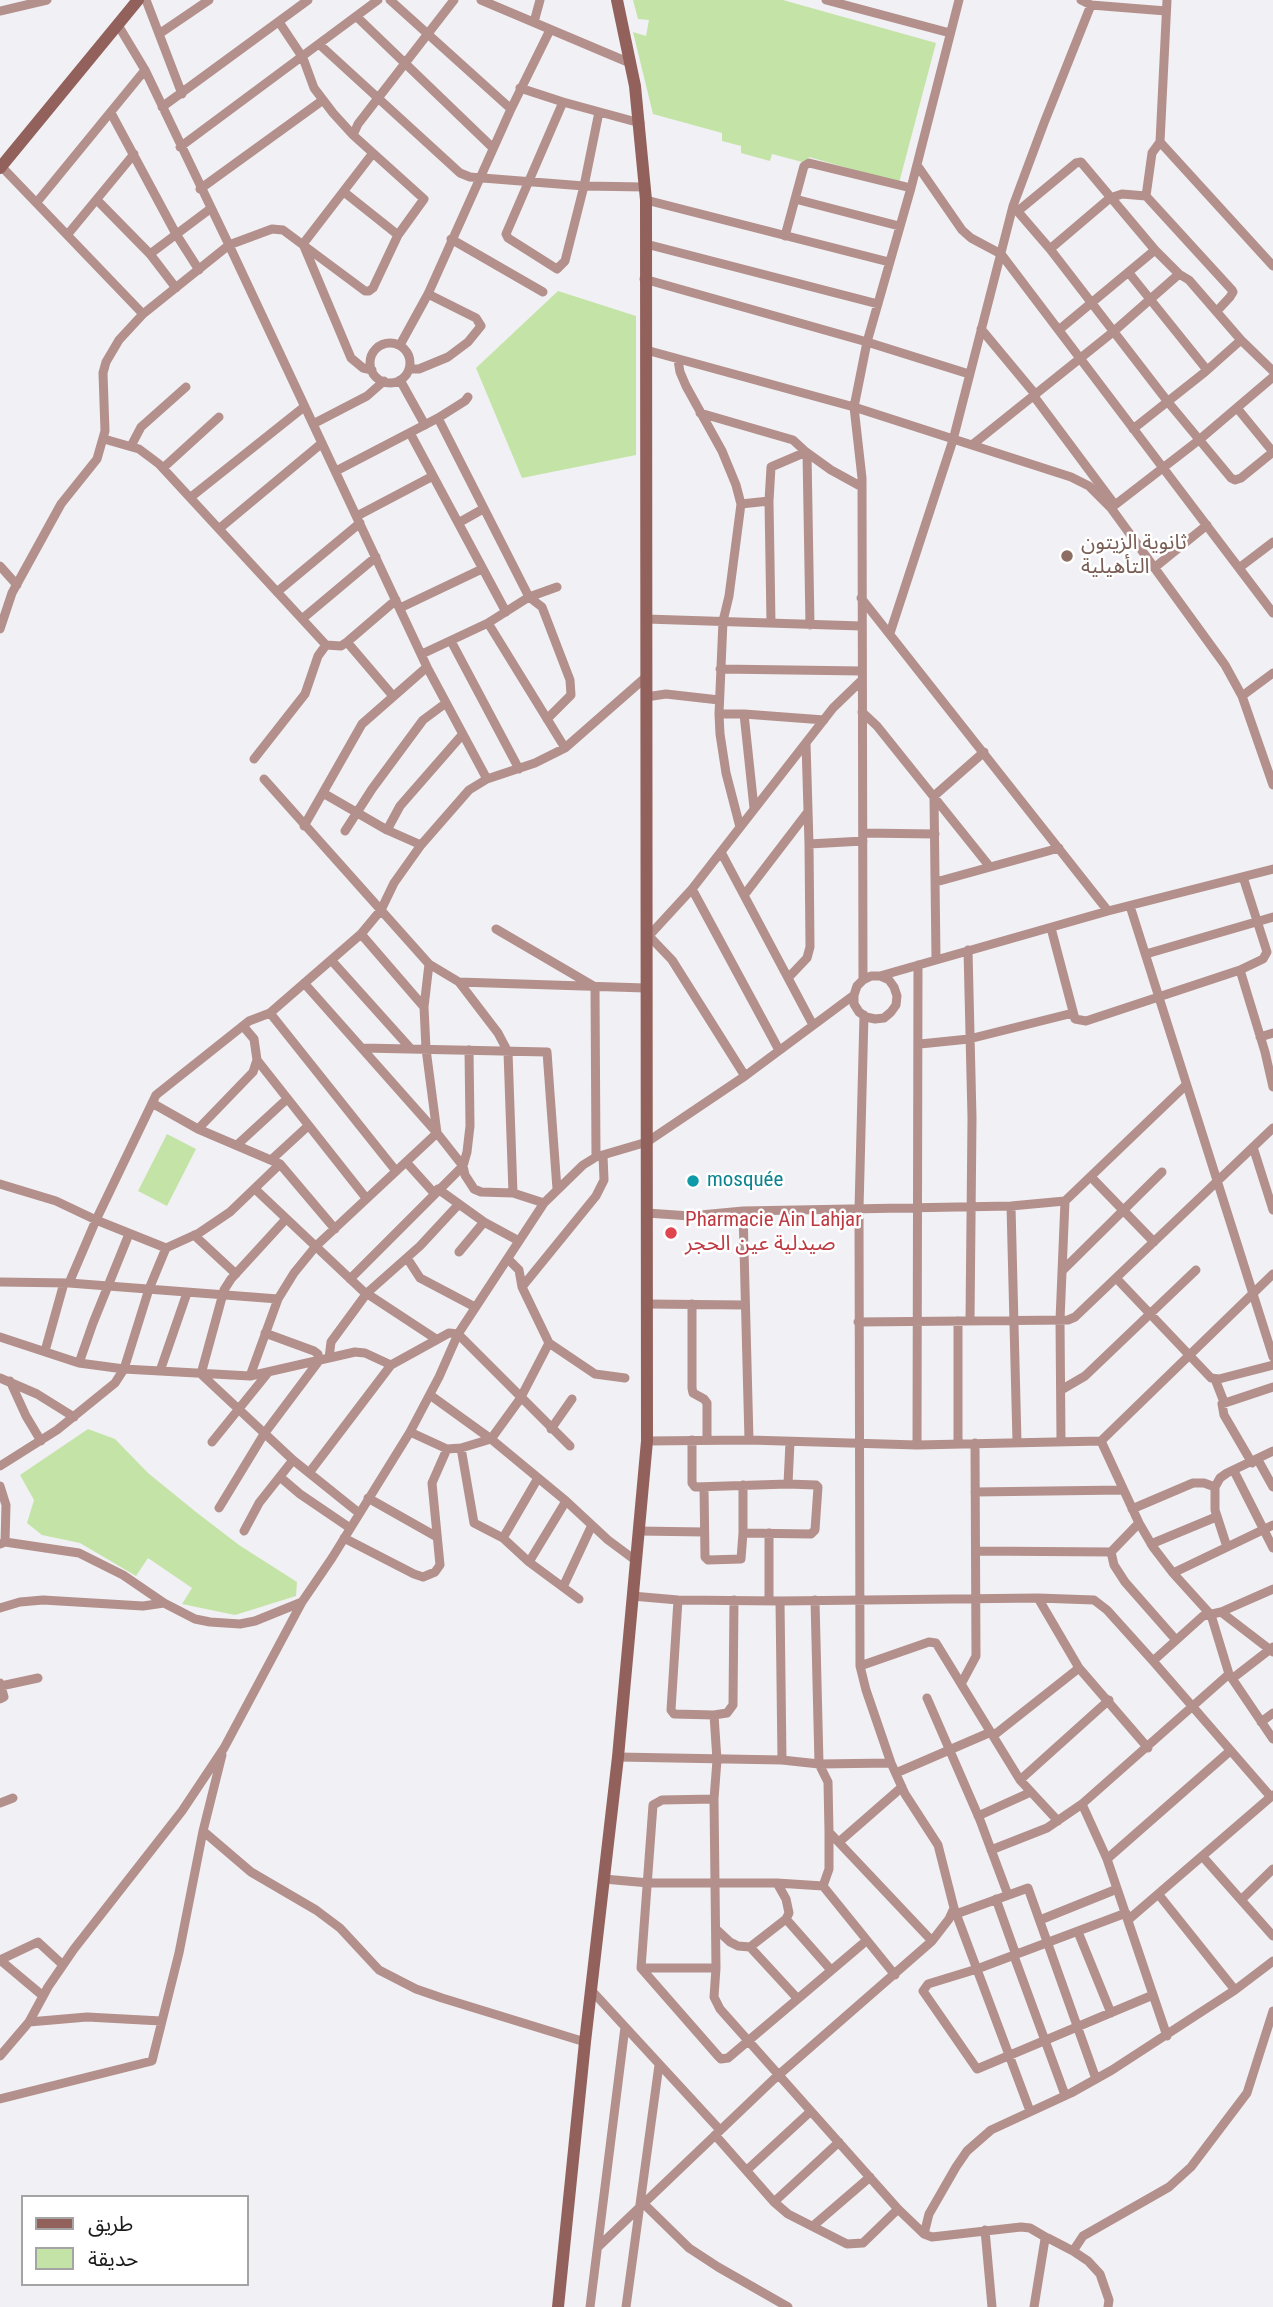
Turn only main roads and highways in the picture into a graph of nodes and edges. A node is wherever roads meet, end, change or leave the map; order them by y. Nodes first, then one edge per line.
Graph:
1 (138, 0) edge
2 (617, 0) edge
3 (1, 167) edge
4 (558, 2307) edge

1 - 3 main road
2 - 4 main road

